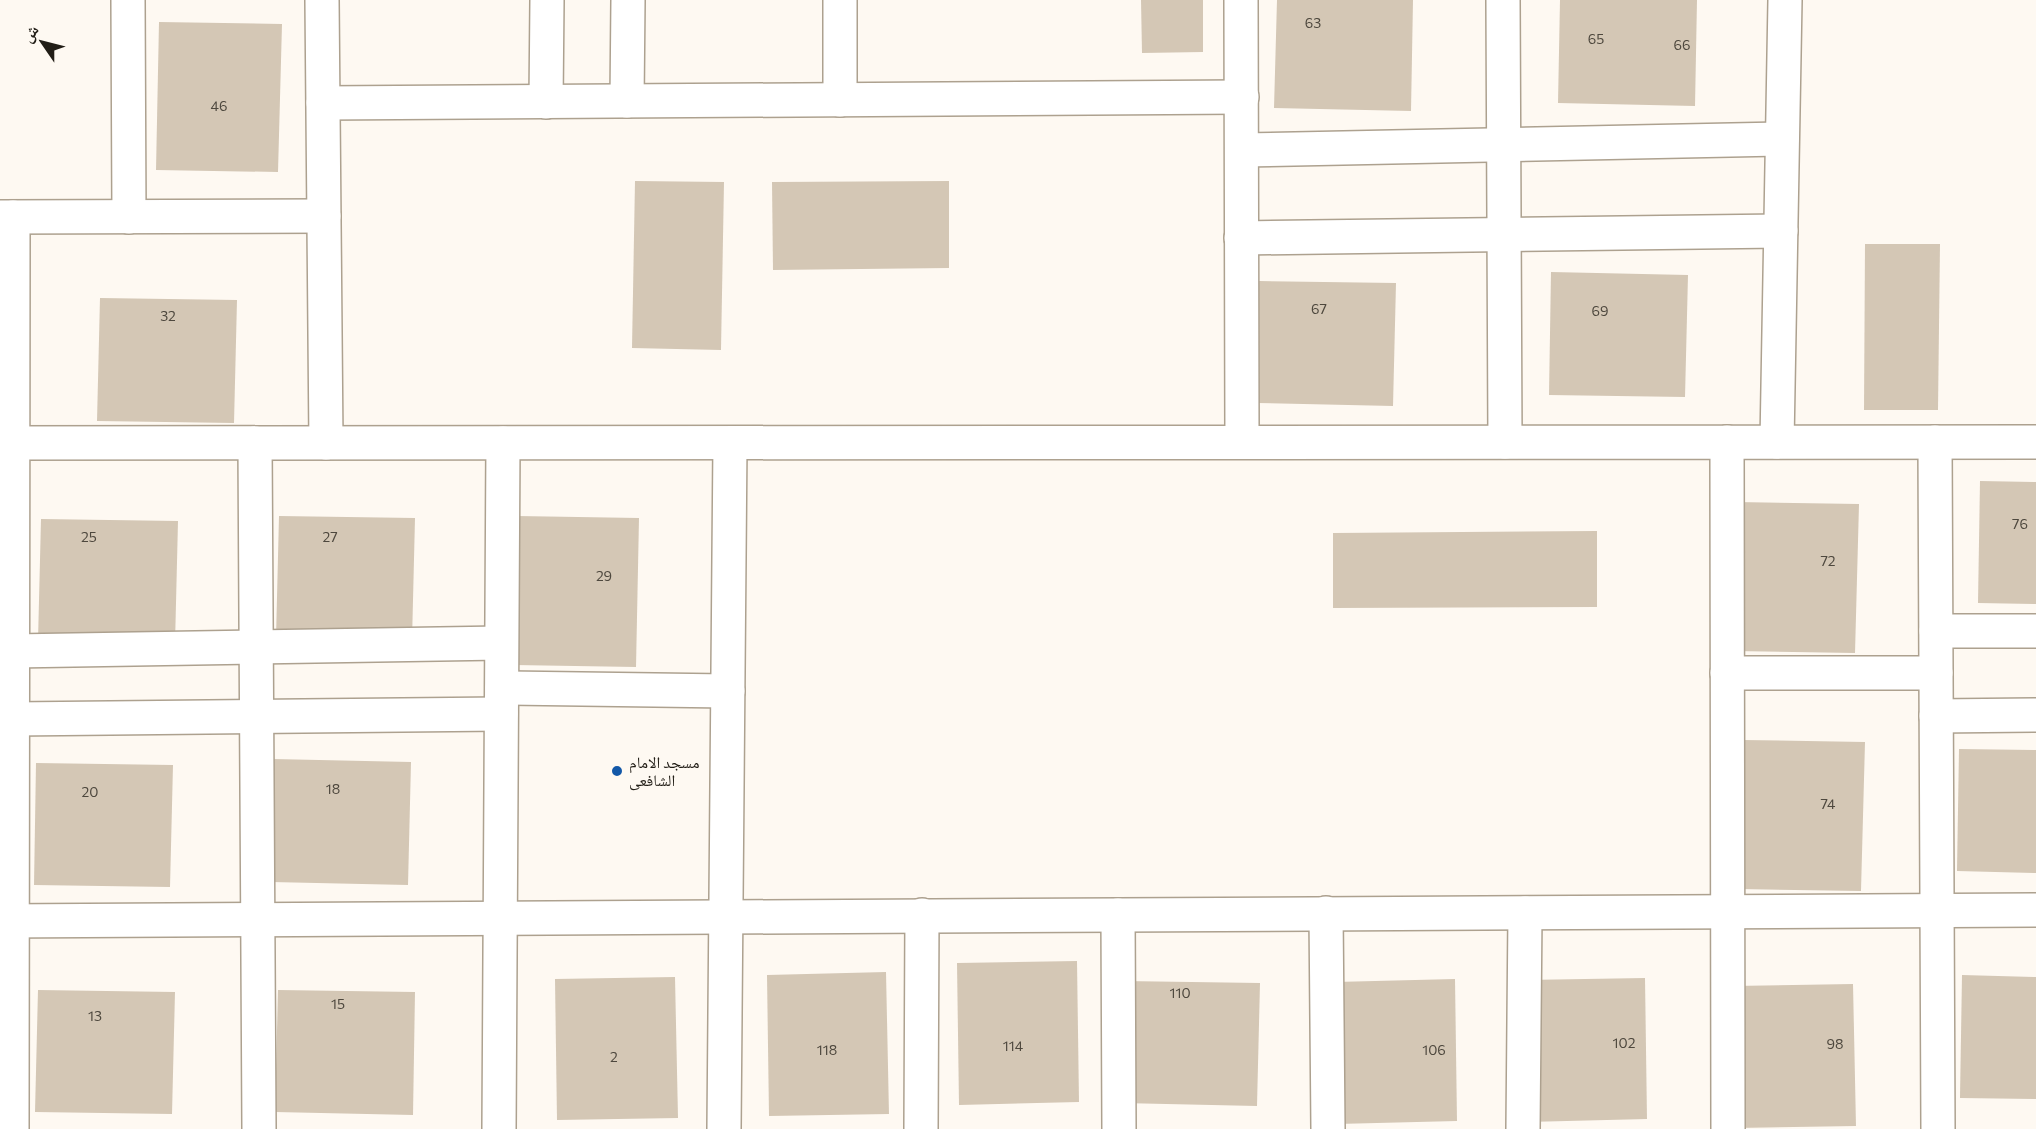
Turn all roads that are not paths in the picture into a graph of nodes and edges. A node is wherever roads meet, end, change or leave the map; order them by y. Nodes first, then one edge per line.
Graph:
1 (128, 0) edge
2 (322, 0) edge
3 (547, 0) edge
4 (628, 0) edge
5 (840, 0) edge
6 (1241, 0) edge
7 (1503, 0) edge
8 (1785, 0) edge
9 (1242, 97) junction
10 (840, 100) junction
11 (627, 101) junction
12 (546, 102) junction
13 (323, 104) junction
14 (1782, 139) junction
15 (1504, 145) junction
16 (1242, 150) junction
17 (324, 216) junction
18 (7, 217) edge
19 (129, 217) junction
20 (1781, 231) junction
21 (1505, 235) junction
22 (1242, 238) junction
23 (1242, 442) junction
24 (1505, 442) junction
25 (1726, 442) junction
26 (1777, 442) junction
27 (1935, 442) junction
28 (2036, 442) edge
29 (6, 443) edge
30 (255, 443) junction
31 (326, 443) junction
32 (502, 443) junction
33 (730, 443) junction
34 (1936, 631) junction
35 (2036, 631) edge
36 (501, 643) junction
37 (257, 647) junction
38 (13, 651) junction
39 (1727, 673) junction
40 (1936, 673) junction
41 (728, 691) junction
42 (8, 698) edge
43 (501, 701) junction
44 (2036, 715) edge
45 (257, 716) junction
46 (1936, 716) junction
47 (1937, 910) junction
48 (2036, 910) edge
49 (1728, 912) junction
50 (1326, 913) junction
51 (1525, 913) junction
52 (921, 915) junction
53 (1118, 915) junction
54 (726, 916) junction
55 (499, 918) junction
56 (258, 919) junction
57 (6, 920) edge
58 (12, 1129) edge
59 (259, 1129) edge
60 (499, 1129) edge
61 (724, 1129) edge
62 (921, 1129) edge
63 (1119, 1129) edge
64 (1328, 1129) edge
65 (1523, 1129) edge
66 (1728, 1129) edge
67 (1938, 1129) edge

1 - 19 street
2 - 13 street
3 - 12 street
4 - 11 street
5 - 10 street
6 - 9 street
7 - 15 street
8 - 14 street
9 - 10 street
9 - 16 street
10 - 11 street
11 - 12 street
12 - 13 street
13 - 17 street
14 - 15 street
14 - 20 street
15 - 16 street
15 - 21 street
16 - 22 street
17 - 19 street
17 - 31 street
18 - 19 street
18 - 29 street
20 - 21 street
20 - 26 street
21 - 22 street
21 - 24 street
22 - 23 street
23 - 24 street
23 - 33 street
24 - 25 street
25 - 26 street
25 - 39 street
26 - 27 street
27 - 28 street
27 - 34 street
29 - 30 street
29 - 38 street
30 - 31 street
30 - 37 street
31 - 32 street
32 - 33 street
32 - 36 street
33 - 41 street
34 - 35 street
34 - 40 street
36 - 37 street
36 - 43 street
37 - 38 street
37 - 45 street
38 - 42 street
39 - 40 street
39 - 49 street
40 - 46 street
41 - 43 street
41 - 54 street
42 - 45 street
42 - 57 street
43 - 45 street
43 - 55 street
44 - 46 street
45 - 56 street
46 - 47 street
47 - 48 street
47 - 49 street
47 - 67 street
49 - 51 street
49 - 66 street
50 - 51 street
50 - 53 street
50 - 64 street
51 - 65 street
52 - 53 street
52 - 54 street
52 - 62 street
53 - 63 street
54 - 55 street
54 - 61 street
55 - 56 street
55 - 60 street
56 - 57 street
56 - 59 street
57 - 58 street

